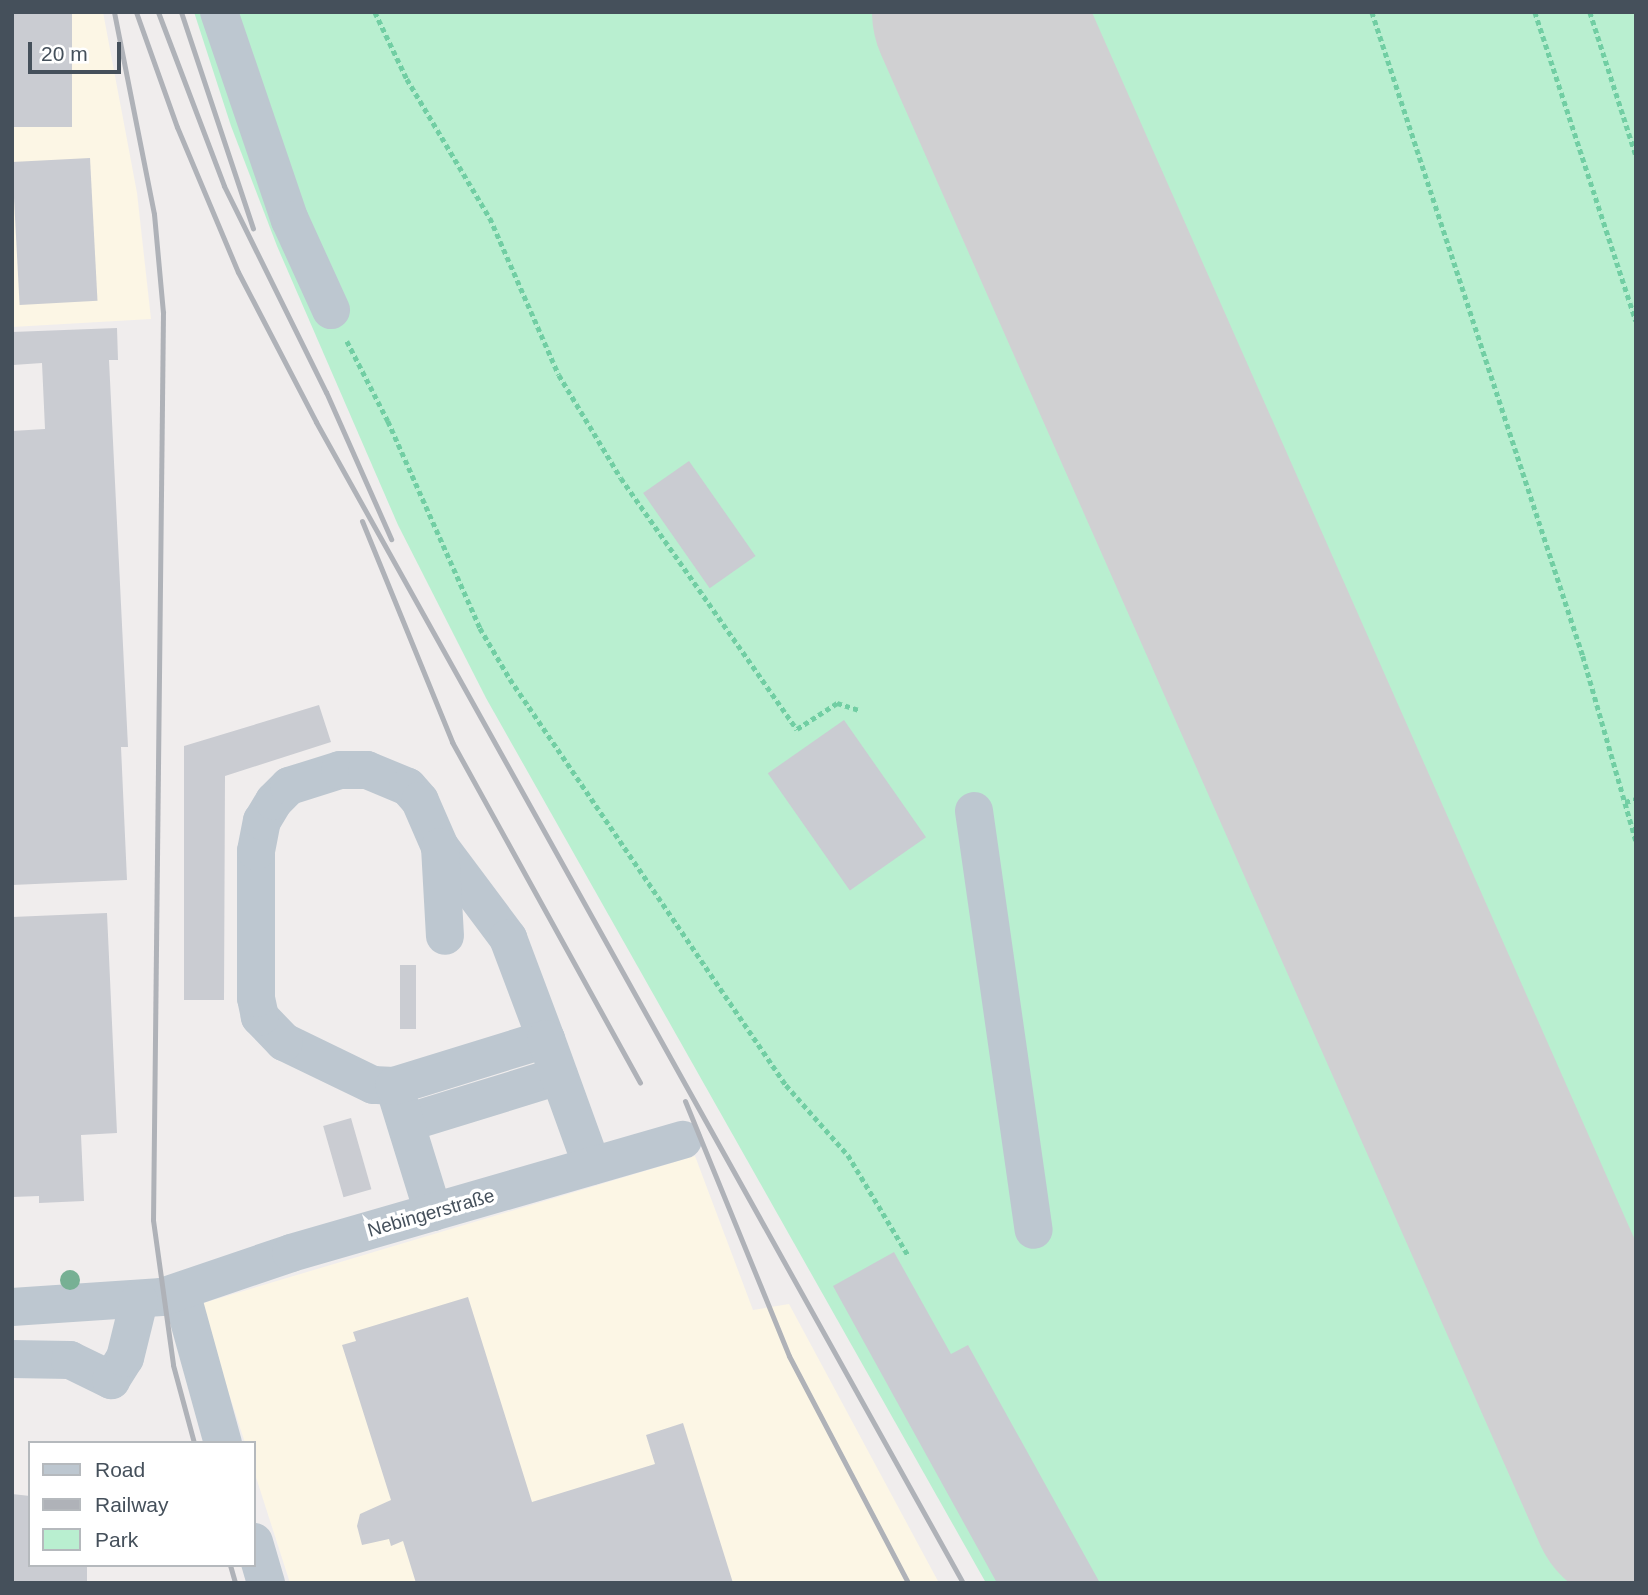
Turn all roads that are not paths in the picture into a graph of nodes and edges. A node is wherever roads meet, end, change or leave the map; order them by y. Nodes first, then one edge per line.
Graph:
1 (219, 12) edge
2 (331, 310) road end
3 (974, 811) dead end
4 (440, 847) junction
5 (445, 936) dead end
6 (546, 1038) junction
7 (559, 1076) junction
8 (394, 1086) junction
9 (406, 1123) junction
10 (683, 1140) dead end
11 (592, 1166) junction
12 (433, 1212) junction
13 (1034, 1230) dead end
14 (181, 1292) junction
15 (139, 1301) junction
16 (12, 1307) edge
17 (12, 1359) edge
18 (222, 1441) edge
19 (256, 1549) edge
20 (266, 1583) edge

1 - 2 street
3 - 13 street
4 - 5 street
4 - 6 street
4 - 8 street
6 - 7 street
6 - 8 street
7 - 9 street
7 - 11 street
8 - 9 street
9 - 12 street
10 - 11 street, Nebingerstraße
11 - 12 street, Nebingerstraße
12 - 14 street, Nebingerstraße
14 - 15 street, Nebingerstraße
14 - 18 street
15 - 16 street, Nebingerstraße
15 - 17 street
19 - 20 street

